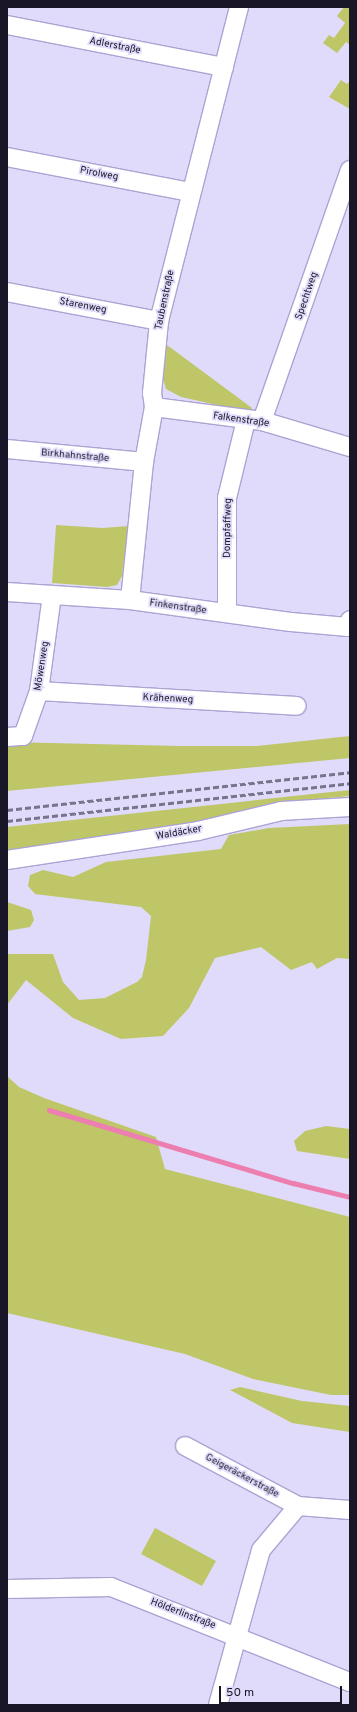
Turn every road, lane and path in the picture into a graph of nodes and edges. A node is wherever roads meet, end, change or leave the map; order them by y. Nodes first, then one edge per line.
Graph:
1 (240, 7) edge
2 (7, 25) edge
3 (224, 67) junction
4 (7, 157) edge
5 (350, 170) edge
6 (190, 192) junction
7 (7, 292) edge
8 (159, 321) junction
9 (154, 407) junction
10 (254, 421) junction
11 (350, 447) edge
12 (7, 449) edge
13 (144, 462) junction
14 (7, 592) edge
15 (52, 595) junction
16 (130, 600) junction
17 (227, 613) junction
18 (349, 623) edge
19 (39, 691) junction
20 (297, 706) dead end
21 (15, 736) edge
22 (350, 807) edge
23 (7, 860) edge
24 (185, 1446) dead end
25 (298, 1506) junction
26 (350, 1510) edge
27 (7, 1589) edge
28 (237, 1635) junction
29 (350, 1682) edge
30 (218, 1705) edge

1 - 3 street, Taubenstraße
2 - 3 street, Adlerstraße
3 - 6 street, Taubenstraße
4 - 6 street, Pirolweg
5 - 10 street, Spechtweg
6 - 8 street, Taubenstraße
7 - 8 street, Starenweg
8 - 9 street, Taubenstraße
9 - 10 street, Falkenstraße
9 - 13 street, Taubenstraße
10 - 11 street, Falkenstraße
10 - 17 street, Dompfaffweg
12 - 13 street, Birkhahnstraße
13 - 16 street, Taubenstraße
14 - 15 street, Finkenstraße
15 - 16 street, Finkenstraße
15 - 19 street, Möwenweg
16 - 17 street, Finkenstraße
17 - 18 street, Finkenstraße
19 - 20 street, Krähenweg
19 - 21 street, Möwenweg
22 - 23 street, Waldäcker
24 - 25 street, Geigeräckerstraße
25 - 26 street, Geigeräckerstraße
25 - 28 street
27 - 28 street, Hölderlinstraße
28 - 29 street, Hölderlinstraße
28 - 30 street

